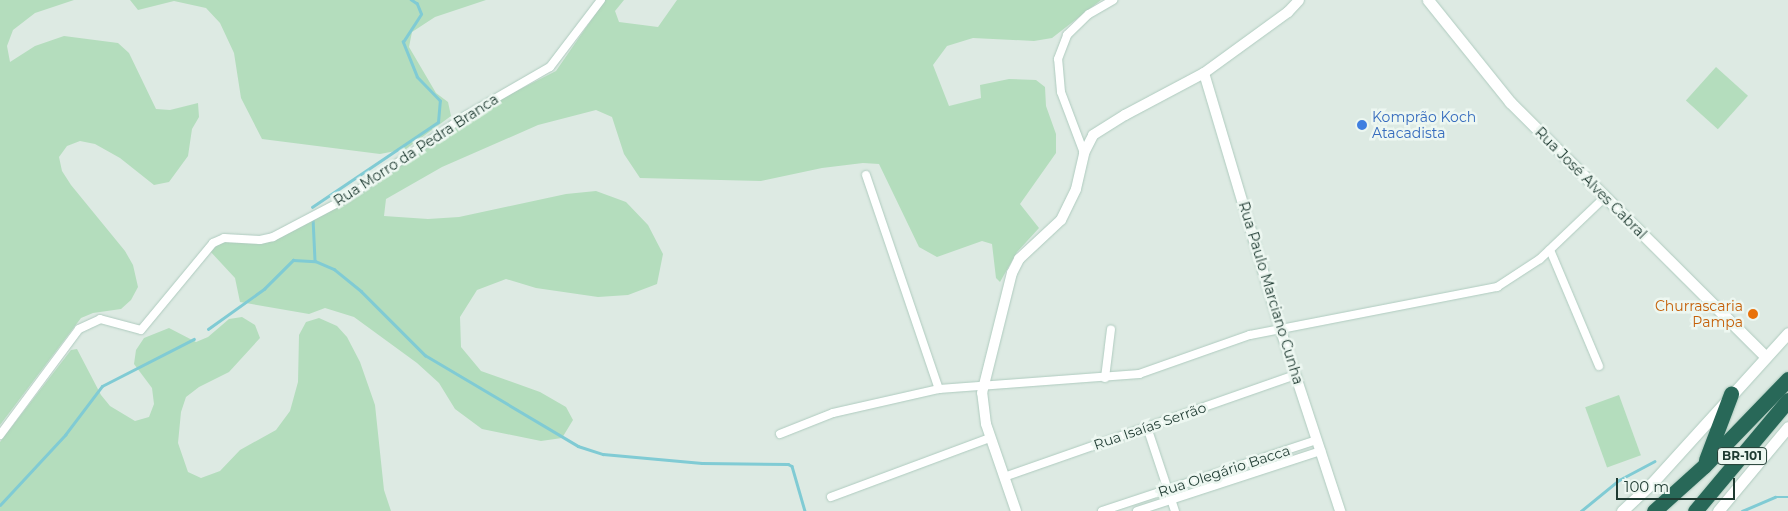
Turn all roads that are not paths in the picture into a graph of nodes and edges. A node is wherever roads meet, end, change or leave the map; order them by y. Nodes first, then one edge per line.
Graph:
1 (601, 0) edge
2 (1113, 0) edge
3 (1298, 0) edge
4 (1428, 0) edge
5 (1204, 73) junction
6 (1084, 153) junction
7 (866, 176) dead end
8 (1605, 197) junction
9 (1550, 250) junction
10 (1280, 328) junction
11 (1111, 330) dead end
12 (1788, 333) edge
13 (1766, 356) junction
14 (1599, 366) dead end
15 (1296, 375) junction
16 (1105, 378) junction
17 (1788, 379) edge
18 (982, 384) junction
19 (939, 389) junction
20 (1731, 394) junction
21 (1788, 400) edge
22 (1147, 427) junction
23 (1788, 427) edge
24 (780, 434) dead end
25 (0, 435) edge
26 (990, 438) junction
27 (1317, 440) junction
28 (1321, 451) junction
29 (1704, 466) junction
30 (1004, 477) junction
31 (1168, 489) junction
32 (831, 497) dead end
33 (1172, 500) junction
34 (1338, 510) edge
35 (1016, 511) edge
36 (1102, 511) edge
37 (1137, 511) edge
38 (1175, 511) edge
39 (1622, 511) edge
40 (1654, 511) edge
41 (1696, 511) edge
42 (1718, 511) edge

1 - 25 street, Rua Morro da Pedra Branca
2 - 6 street
3 - 5 street
4 - 8 main road, Rua José Alves Cabral
5 - 6 street
5 - 10 street, Rua Paulo Marciano Cunha
6 - 18 street
7 - 19 street
8 - 9 street
8 - 13 main road, Rua José Alves Cabral
9 - 10 street
9 - 14 street
10 - 15 street, Rua Paulo Marciano Cunha
10 - 16 street
11 - 16 street
12 - 13 main road
13 - 20 main road
15 - 22 street, Rua Isaías Serrão
15 - 27 street, Rua Paulo Marciano Cunha
16 - 18 street
17 - 29 highway, BR-101
18 - 19 street
18 - 26 street
19 - 24 street
20 - 29 highway
20 - 39 main road
21 - 41 highway, BR-101
22 - 30 street, Rua Isaías Serrão
22 - 31 street
23 - 42 main road
26 - 30 street
26 - 32 street
27 - 28 street, Rua Paulo Marciano Cunha
27 - 31 street, Rua Olegário Bacca
28 - 33 street, Rua Olegário Bacca
28 - 34 street, Rua Paulo Marciano Cunha
29 - 40 highway, BR-101
30 - 35 street
31 - 33 street
31 - 36 street, Rua Olegário Bacca
33 - 37 street, Rua Olegário Bacca
33 - 38 street

